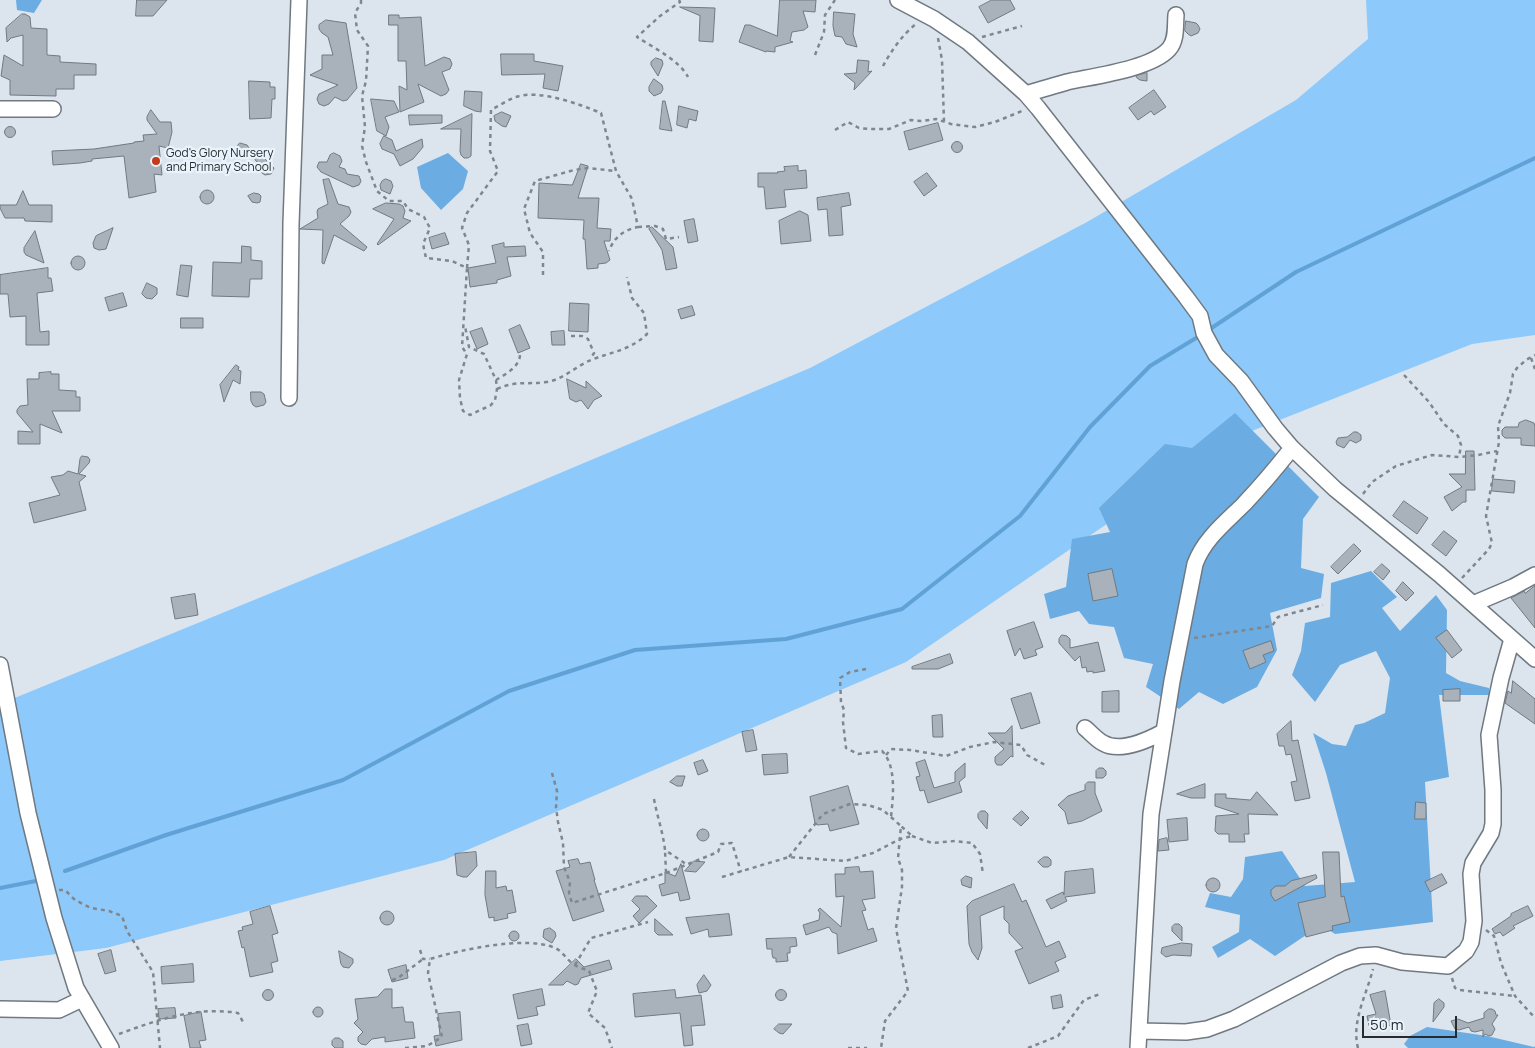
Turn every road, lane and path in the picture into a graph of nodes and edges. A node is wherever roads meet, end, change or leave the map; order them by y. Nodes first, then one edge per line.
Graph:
1 (299, 0) edge
2 (361, 0) edge
3 (679, 0) edge
4 (835, 0) edge
5 (898, 0) edge
6 (928, 11) edge
7 (1176, 15) dead end
8 (1022, 26) dead end
9 (968, 42) junction
10 (815, 55) dead end
11 (883, 66) dead end
12 (688, 77) dead end
13 (1026, 94) junction
14 (1038, 108) junction
15 (0, 109) edge
16 (53, 109) dead end
17 (944, 122) junction
18 (835, 130) dead end
19 (616, 171) junction
20 (638, 226) junction
21 (679, 237) dead end
22 (609, 251) dead end
23 (467, 268) junction
24 (543, 276) dead end
25 (628, 277) dead end
26 (464, 326) junction
27 (571, 336) dead end
28 (520, 353) dead end
29 (1535, 355) edge
30 (1531, 358) junction
31 (590, 360) junction
32 (1535, 369) edge
33 (1404, 375) dead end
34 (496, 380) junction
35 (497, 389) junction
36 (289, 398) dead end
37 (1292, 448) junction
38 (1497, 451) junction
39 (1459, 457) junction
40 (1354, 505) junction
41 (1535, 575) edge
42 (1454, 587) junction
43 (1473, 604) junction
44 (1323, 605) dead end
45 (1512, 639) junction
46 (1180, 641) junction
47 (1535, 659) edge
48 (0, 665) edge
49 (866, 669) dead end
50 (1085, 728) dead end
51 (1163, 732) junction
52 (886, 755) junction
53 (1047, 766) dead end
54 (552, 773) dead end
55 (654, 799) dead end
56 (891, 817) junction
57 (901, 826) junction
58 (912, 836) junction
59 (900, 838) junction
60 (665, 850) junction
61 (789, 857) junction
62 (686, 864) junction
63 (741, 872) junction
64 (666, 873) junction
65 (983, 874) dead end
66 (722, 877) dead end
67 (45, 890) junction
68 (1474, 921) junction
69 (648, 922) dead end
70 (420, 950) dead end
71 (1376, 955) junction
72 (430, 958) junction
73 (423, 959) junction
74 (575, 965) junction
75 (1448, 966) junction
76 (392, 980) dead end
77 (1100, 994) dead end
78 (1515, 996) junction
79 (82, 999) junction
80 (0, 1010) edge
81 (1535, 1018) edge
82 (157, 1021) junction
83 (243, 1022) dead end
84 (1139, 1031) junction
85 (109, 1043) edge
86 (160, 1048) edge
87 (405, 1048) edge
88 (612, 1048) edge
89 (848, 1048) edge
90 (867, 1048) edge
91 (881, 1048) edge
92 (1028, 1048) edge
93 (1138, 1048) edge
94 (1358, 1048) edge

1 - 36 street
2 - 23 path
3 - 12 path
4 - 10 path
5 - 6 street
6 - 9 street
6 - 11 path
6 - 17 path
7 - 13 street
8 - 9 path
9 - 13 street
13 - 14 street
14 - 17 path
14 - 37 street
15 - 16 street
17 - 18 path
19 - 20 path
19 - 23 path
19 - 24 path
20 - 21 path
20 - 22 path
23 - 26 path
25 - 31 path
26 - 34 path
26 - 35 path
27 - 31 path
28 - 34 path
29 - 30 path
30 - 32 path
30 - 38 path
31 - 35 path
33 - 39 path
34 - 35 path
37 - 40 street
37 - 46 street
38 - 39 path
38 - 42 path
39 - 40 path
40 - 42 street
41 - 43 street
42 - 43 street
43 - 45 street
44 - 46 path
45 - 47 street
45 - 68 street
46 - 51 street
48 - 67 street
49 - 52 path
50 - 51 street
51 - 84 street
52 - 53 path
52 - 56 path
54 - 64 path
55 - 60 path
56 - 57 path
56 - 61 path
57 - 58 path
57 - 59 path
58 - 59 path
58 - 65 path
59 - 61 path
59 - 91 path
60 - 62 path
60 - 64 path
61 - 63 path
62 - 63 path
62 - 64 path
63 - 66 path
67 - 79 street
67 - 82 path
68 - 75 street
68 - 78 path
69 - 74 path
70 - 73 path
71 - 75 street
71 - 84 street
71 - 94 path
72 - 73 path
72 - 74 path
72 - 87 path
73 - 76 path
74 - 88 path
75 - 78 path
77 - 92 path
78 - 81 path
79 - 80 street
79 - 85 street
82 - 83 path
82 - 85 path
82 - 86 path
84 - 93 street
89 - 90 path

